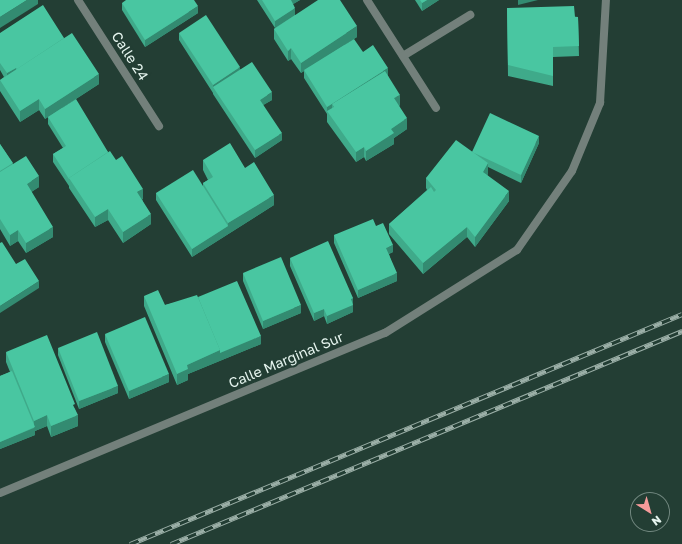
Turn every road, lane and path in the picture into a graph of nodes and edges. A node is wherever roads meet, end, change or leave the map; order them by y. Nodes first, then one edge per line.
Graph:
1 (78, 0) edge
2 (367, 0) edge
3 (606, 0) edge
4 (470, 15) dead end
5 (403, 56) junction
6 (436, 108) dead end
7 (159, 126) dead end
8 (0, 493) edge

1 - 7 street, Calle 24
2 - 5 street
3 - 8 street, Calle Marginal Sur
4 - 5 street
5 - 6 street

